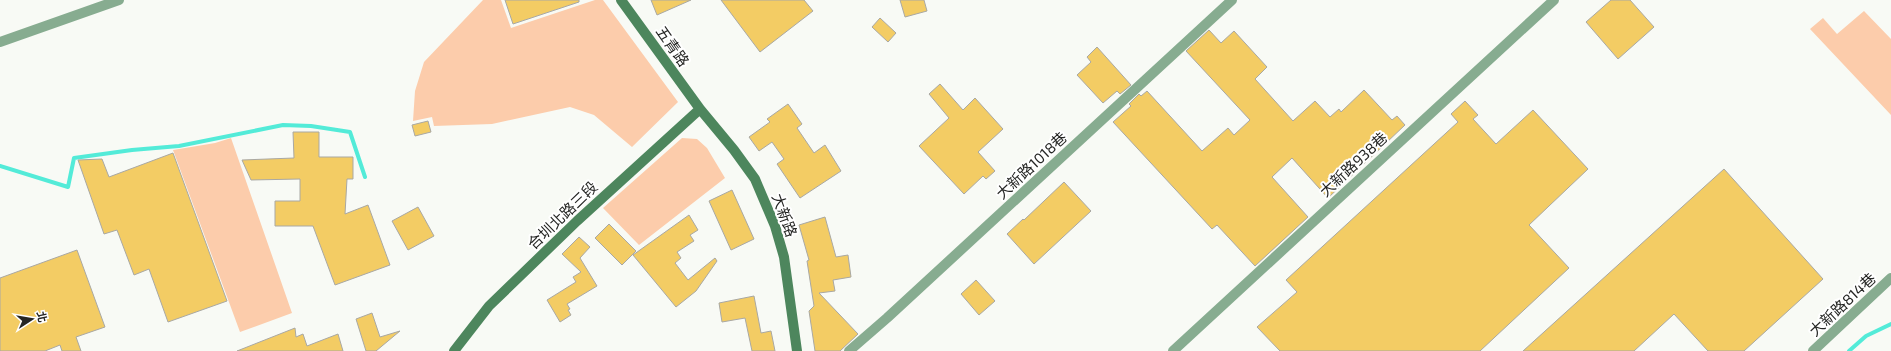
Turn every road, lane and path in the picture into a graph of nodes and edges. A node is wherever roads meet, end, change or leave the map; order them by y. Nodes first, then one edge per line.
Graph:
1 (119, 0) edge
2 (621, 0) edge
3 (1232, 0) edge
4 (1554, 0) edge
5 (0, 42) edge
6 (700, 109) junction
7 (1891, 278) edge
8 (454, 351) edge
9 (797, 351) edge
10 (849, 351) edge
11 (1173, 351) edge
12 (1812, 351) edge

1 - 5 street
2 - 6 street, 五青路
3 - 10 street, 大新路1018巷
4 - 11 street, 大新路938巷
6 - 8 street, 合圳北路三段
6 - 9 street, 大新路
7 - 12 street, 大新路814巷

